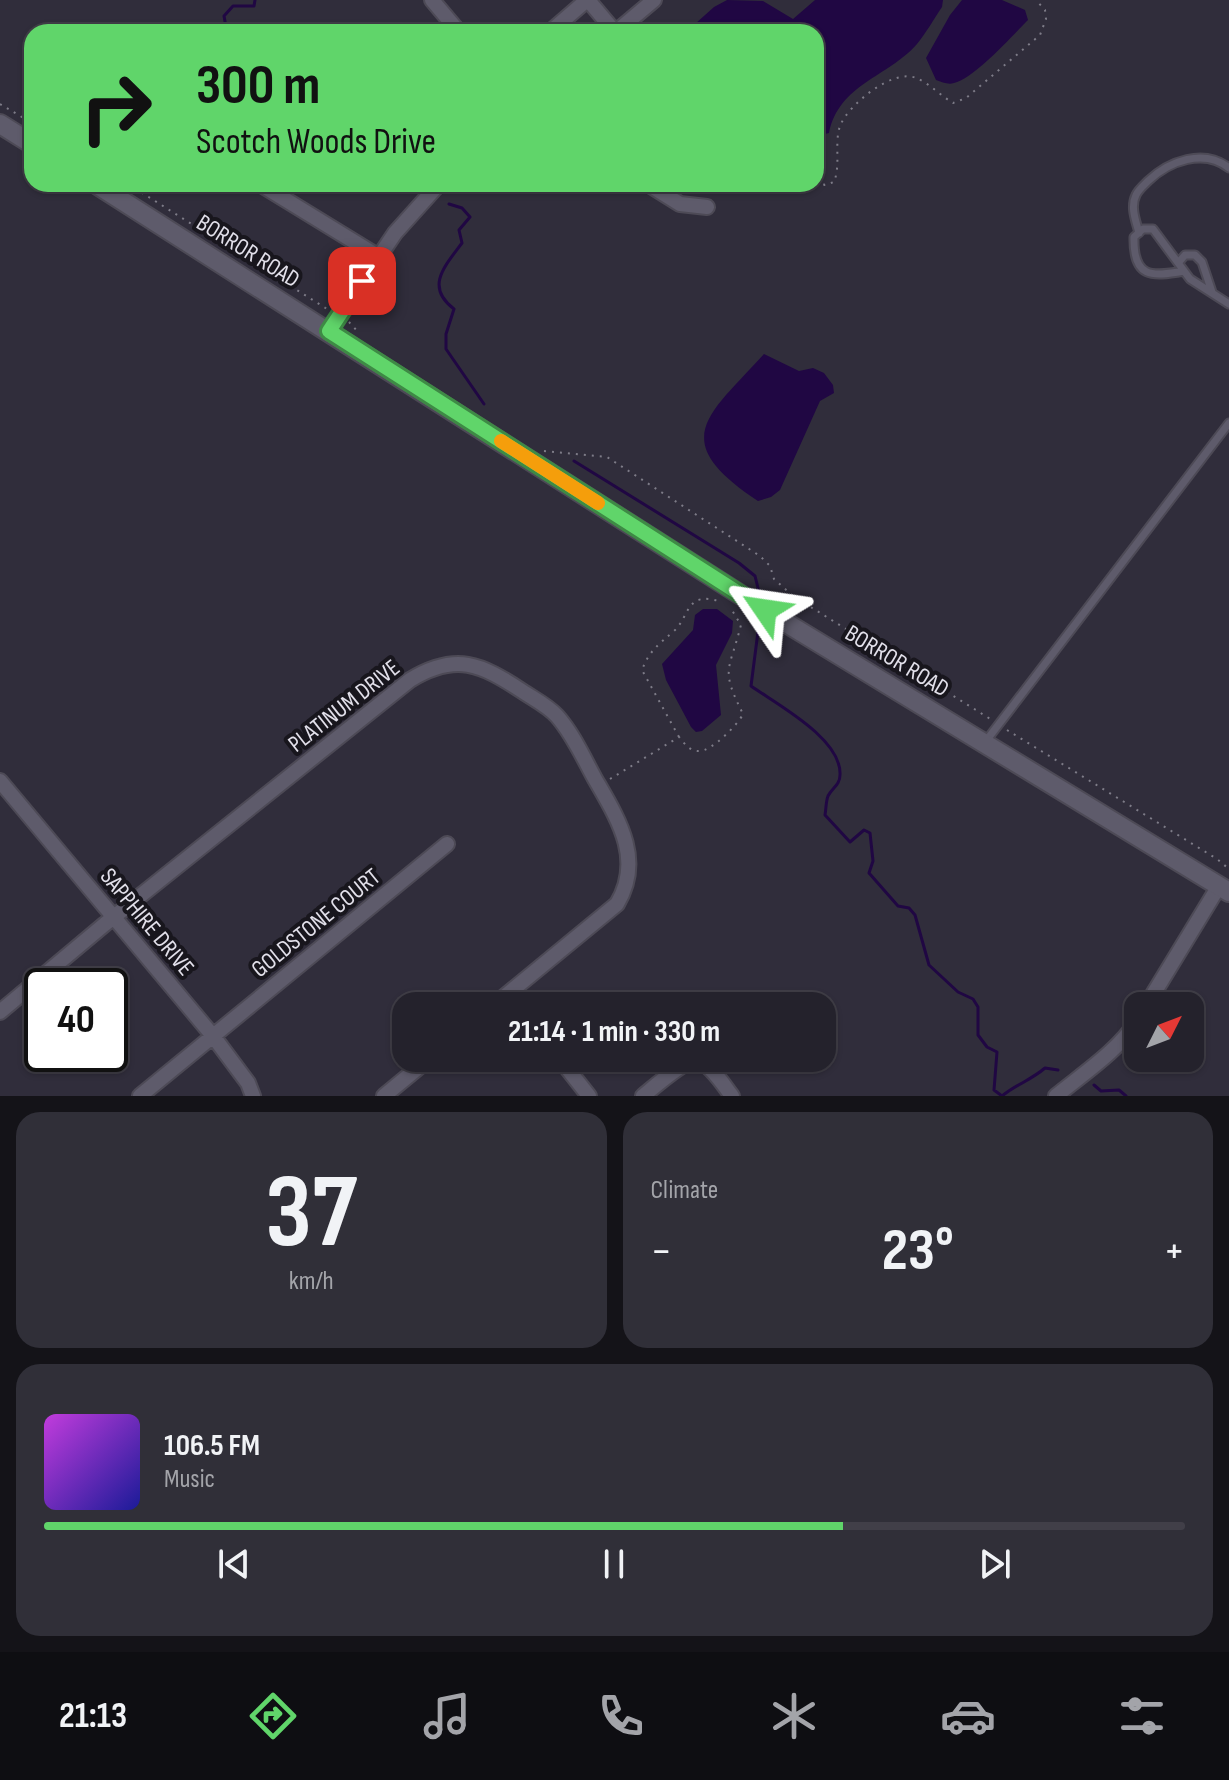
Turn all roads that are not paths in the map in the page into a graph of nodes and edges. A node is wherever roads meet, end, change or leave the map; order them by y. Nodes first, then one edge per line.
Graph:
1 (432, 0) edge
2 (587, 0) edge
3 (654, 0) edge
4 (452, 24) edge
5 (559, 24) edge
6 (609, 24) edge
7 (626, 24) edge
8 (0, 124) edge
9 (24, 139) edge
10 (1229, 168) edge
11 (110, 192) edge
12 (273, 192) edge
13 (431, 192) edge
14 (661, 192) edge
15 (707, 207) dead end
16 (1139, 233) junction
17 (379, 257) junction
18 (1179, 262) junction
19 (1184, 271) junction
20 (1213, 293) junction
21 (1229, 304) edge
22 (334, 324) junction
23 (1229, 423) edge
24 (985, 743) junction
25 (0, 781) edge
26 (6, 799) edge
27 (447, 844) dead end
28 (1224, 889) edge
29 (115, 916) junction
30 (522, 992) edge
31 (1155, 992) edge
32 (0, 1012) edge
33 (213, 1036) junction
34 (1124, 1039) edge
35 (413, 1072) edge
36 (570, 1072) edge
37 (140, 1096) edge
38 (253, 1096) edge
39 (384, 1096) edge
40 (589, 1096) edge
41 (643, 1096) edge
42 (732, 1096) edge
43 (1056, 1096) edge

1 - 4 street
2 - 5 street
2 - 6 street
3 - 7 street
8 - 9 street
10 - 16 lane
11 - 22 street, BORROR ROAD
12 - 17 street
13 - 17 street
14 - 15 street
16 - 18 lane
16 - 19 lane
17 - 22 street
18 - 19 lane
18 - 20 lane
19 - 20 lane
20 - 21 lane
22 - 24 street, BORROR ROAD
23 - 24 lane
24 - 28 street, BORROR ROAD
25 - 26 street, SAPPHIRE DRIVE
26 - 29 street, SAPPHIRE DRIVE
27 - 33 street, GOLDSTONE COURT
28 - 31 street
29 - 30 street, PLATINUM DRIVE
29 - 32 street, PLATINUM DRIVE
29 - 33 street, SAPPHIRE DRIVE
33 - 37 street, GOLDSTONE COURT
33 - 38 street, SAPPHIRE DRIVE
34 - 43 street
35 - 39 street
36 - 40 street
41 - 42 street

